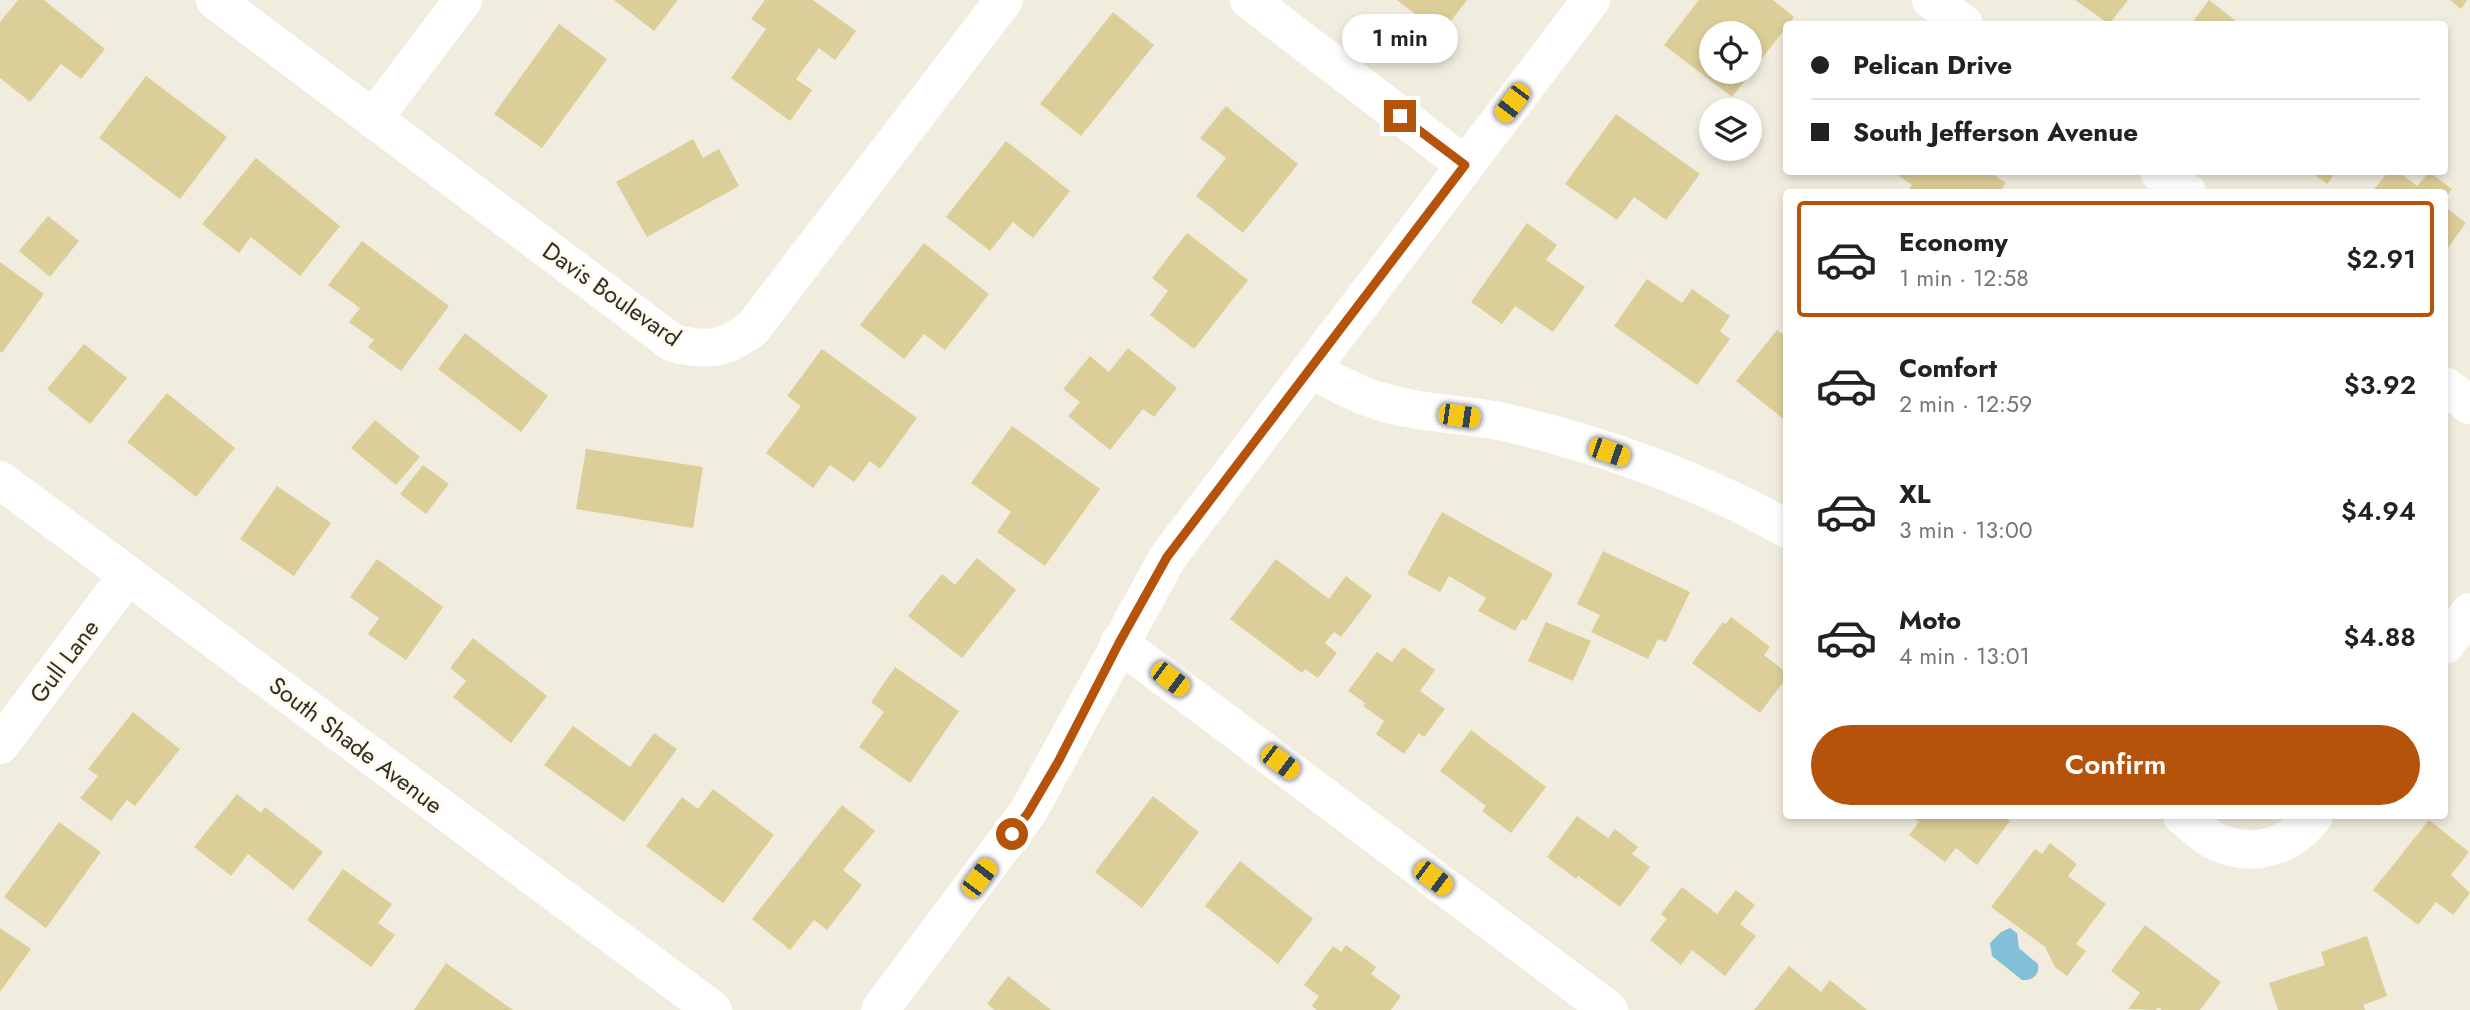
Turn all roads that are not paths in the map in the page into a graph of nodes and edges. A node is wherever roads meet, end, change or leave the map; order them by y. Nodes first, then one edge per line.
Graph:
1 (215, 0) edge
2 (463, 0) edge
3 (1004, 0) edge
4 (1249, 0) edge
5 (1591, 0) edge
6 (1931, 0) edge
7 (1960, 21) edge
8 (373, 119) junction
9 (1465, 165) junction
10 (2163, 175) edge
11 (2183, 189) edge
12 (1310, 370) junction
13 (2448, 388) edge
14 (2470, 405) edge
15 (0, 480) edge
16 (1783, 527) edge
17 (127, 576) junction
18 (2470, 612) edge
19 (2448, 641) edge
20 (1119, 643) junction
21 (0, 745) edge
22 (2186, 819) edge
23 (2312, 819) edge
24 (713, 1010) edge
25 (880, 1010) edge
26 (1609, 1010) edge

1 - 8 street, Davis Boulevard
2 - 8 street
3 - 8 street, Davis Boulevard
4 - 9 street
5 - 9 street
6 - 7 street
9 - 12 street
10 - 11 street
12 - 16 street
12 - 20 street
13 - 14 street
15 - 17 street, South Shade Avenue
17 - 21 street, Gull Lane
17 - 24 street, South Shade Avenue
18 - 19 street
20 - 25 street
20 - 26 street
22 - 23 street

